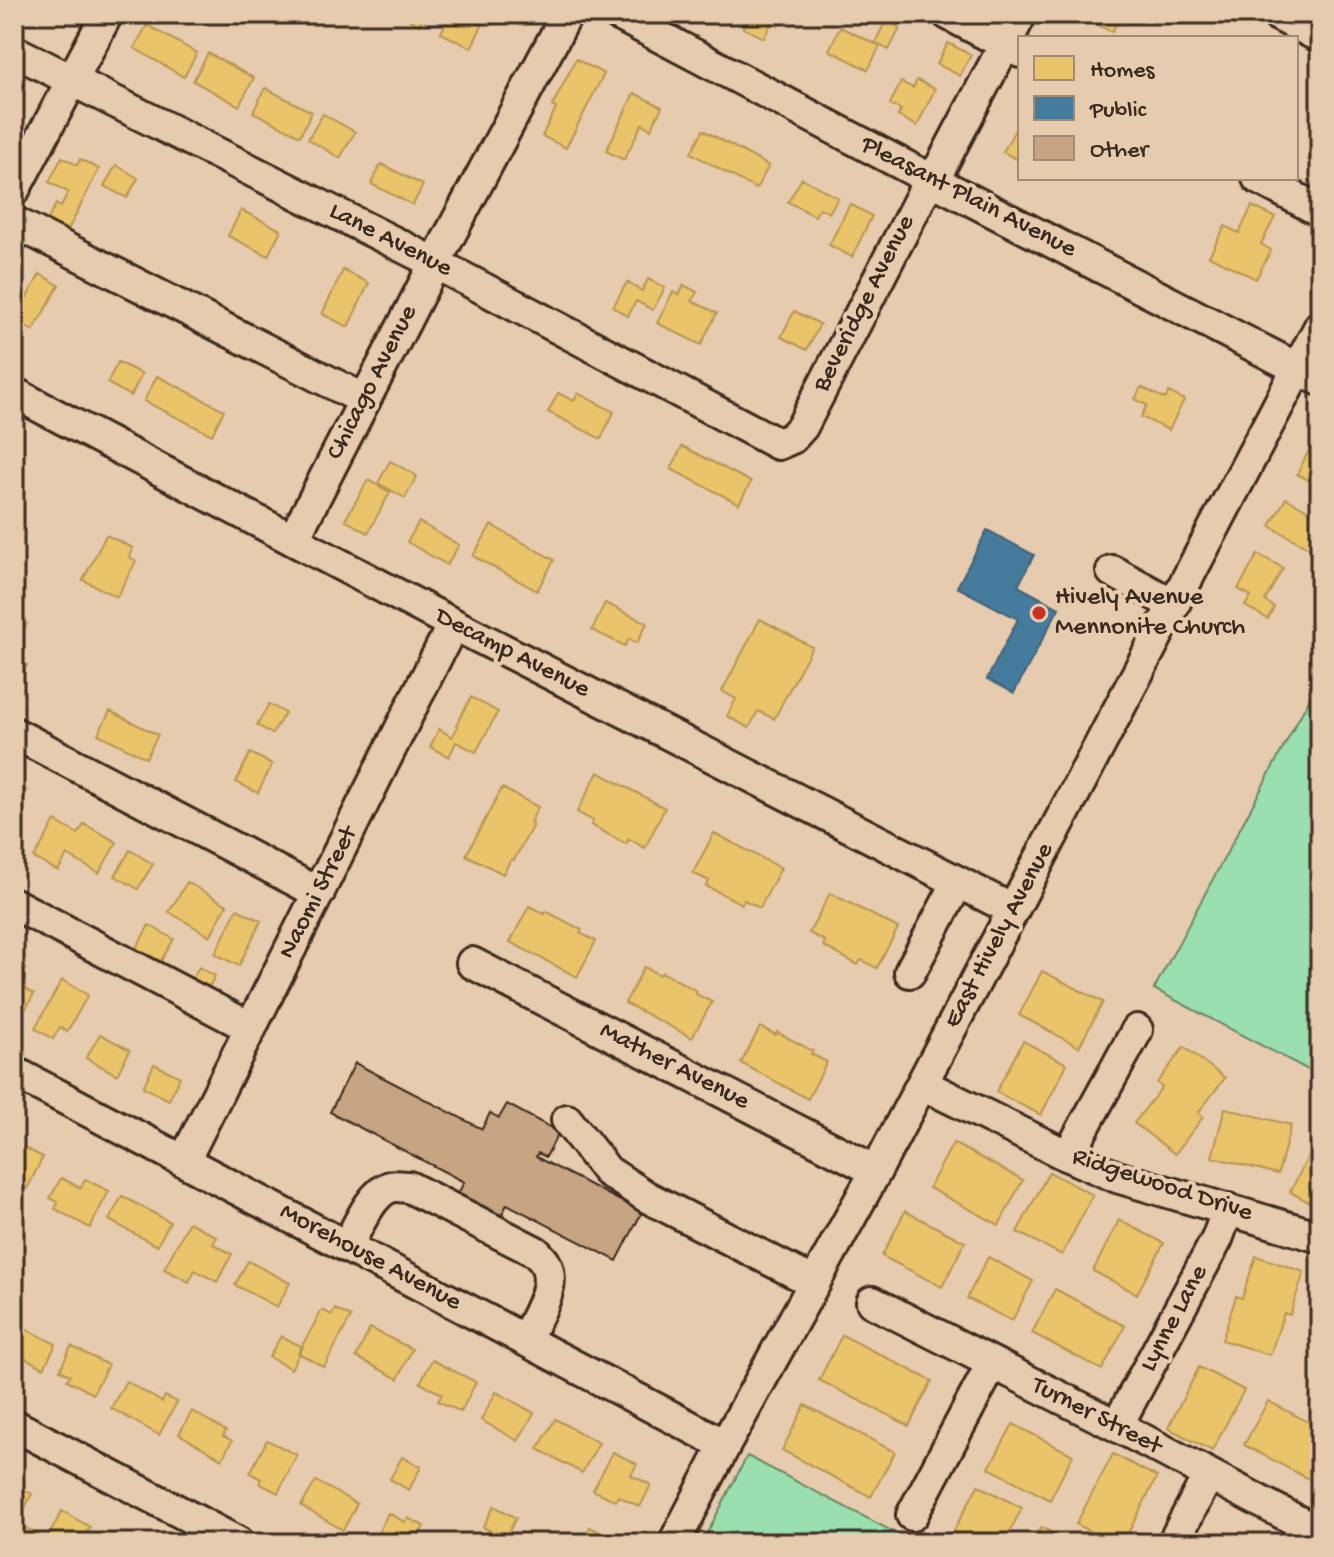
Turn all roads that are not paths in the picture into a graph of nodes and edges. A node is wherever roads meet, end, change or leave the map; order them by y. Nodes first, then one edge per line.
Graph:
1 (107, 14) edge
2 (567, 14) edge
3 (617, 14) edge
4 (948, 14) edge
5 (1021, 14) edge
6 (1276, 14) edge
7 (1320, 37) edge
8 (1013, 48) edge
9 (14, 51) edge
10 (71, 80) junction
11 (930, 179) junction
12 (1262, 180) edge
13 (14, 190) edge
14 (1320, 211) edge
15 (14, 222) edge
16 (435, 263) junction
17 (1320, 326) edge
18 (1309, 374) edge
19 (14, 393) edge
20 (365, 400) junction
21 (762, 437) joint
22 (293, 540) junction
23 (1112, 571) dead end
24 (1174, 605) junction
25 (453, 624) junction
26 (14, 733) edge
27 (958, 882) junction
28 (319, 893) junction
29 (14, 904) edge
30 (1013, 910) junction
31 (472, 963) dead end
32 (910, 972) dead end
33 (251, 1028) junction
34 (1137, 1030) dead end
35 (14, 1072) edge
36 (922, 1084) junction
37 (567, 1120) dead end
38 (1068, 1156) junction
39 (184, 1161) junction
40 (876, 1171) junction
41 (1228, 1209) junction
42 (1320, 1237) edge
43 (347, 1246) junction
44 (815, 1283) junction
45 (872, 1302) dead end
46 (526, 1339) junction
47 (992, 1364) junction
48 (14, 1425) edge
49 (1117, 1426) junction
50 (725, 1445) junction
51 (1208, 1476) junction
52 (912, 1515) dead end
53 (1320, 1533) edge
54 (239, 1543) edge
55 (674, 1543) edge
56 (1173, 1543) edge

1 - 10 street
2 - 16 street, Chicago Avenue
3 - 11 street, Pleasant Plain Avenue
4 - 8 street
5 - 8 street, Beveridge Avenue
6 - 7 street
8 - 11 street, Beveridge Avenue
9 - 10 street, Lane Avenue
10 - 13 street
10 - 16 street, Lane Avenue
11 - 18 street, Pleasant Plain Avenue
11 - 21 street, Beveridge Avenue
12 - 14 street
15 - 20 street
16 - 20 street, Chicago Avenue
16 - 21 street, Lane Avenue
17 - 18 street, East Hively Avenue
18 - 24 street, East Hively Avenue
19 - 22 street, Decamp Avenue
20 - 22 street, Chicago Avenue
22 - 25 street, Decamp Avenue
23 - 24 street
24 - 30 street, East Hively Avenue
25 - 27 street, Decamp Avenue
25 - 28 street, Naomi Street
26 - 28 street
27 - 30 street, Decamp Avenue
27 - 32 street
28 - 33 street, Naomi Street
29 - 33 street
30 - 36 street, East Hively Avenue
31 - 40 street, Mather Avenue
33 - 39 street, Naomi Street
34 - 38 street
35 - 39 street, Morehouse Avenue
36 - 38 street, Ridgewood Drive
36 - 40 street, East Hively Avenue
37 - 44 street
38 - 41 street, Ridgewood Drive
39 - 43 street, Morehouse Avenue
40 - 44 street, East Hively Avenue
41 - 42 street, Ridgewood Drive
41 - 49 street, Lynne Lane
43 - 46 street, Morehouse Avenue
43 - 46 street
44 - 50 street, East Hively Avenue
45 - 47 street, Turner Street
46 - 50 street, Morehouse Avenue
47 - 49 street, Turner Street
47 - 52 street
48 - 54 street
49 - 51 street, Turner Street
50 - 55 street, East Hively Avenue
51 - 53 street, Turner Street
51 - 56 street

